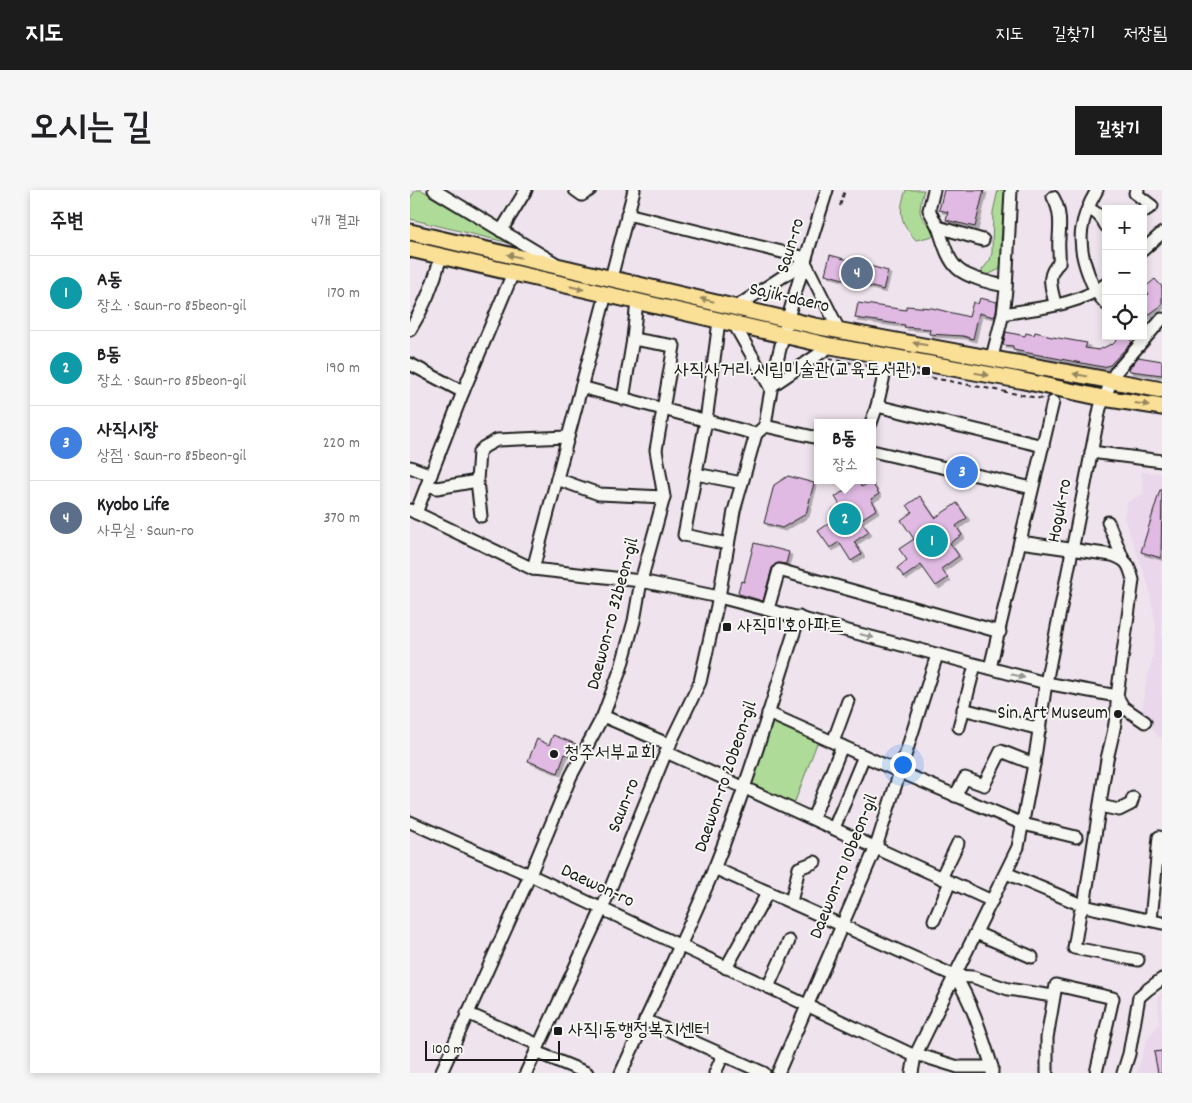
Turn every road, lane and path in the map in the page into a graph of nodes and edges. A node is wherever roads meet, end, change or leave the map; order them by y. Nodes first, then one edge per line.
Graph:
1 (434, 190) edge
2 (526, 190) edge
3 (575, 190) edge
4 (590, 190) edge
5 (634, 190) edge
6 (845, 190) edge
7 (934, 190) edge
8 (1011, 190) edge
9 (1097, 190) edge
10 (1138, 190) edge
11 (824, 191) edge
12 (1054, 197) dead end
13 (840, 206) dead end
14 (1088, 208) junction
15 (1148, 209) edge
16 (627, 214) junction
17 (1102, 218) edge
18 (938, 227) junction
19 (501, 231) junction
20 (410, 232) edge
21 (1162, 233) edge
22 (983, 240) dead end
23 (1147, 246) edge
24 (410, 249) edge
25 (441, 256) junction
26 (805, 260) junction
27 (563, 267) junction
28 (513, 273) junction
29 (611, 278) junction
30 (1006, 286) junction
31 (1102, 287) edge
32 (1096, 292) junction
33 (606, 294) junction
34 (1102, 299) edge
35 (636, 301) junction
36 (1055, 304) junction
37 (736, 307) junction
38 (1003, 314) junction
39 (788, 319) junction
40 (1162, 319) edge
41 (726, 322) junction
42 (410, 330) edge
43 (839, 330) junction
44 (1147, 332) edge
45 (784, 335) junction
46 (633, 339) junction
47 (1138, 340) edge
48 (827, 352) junction
49 (992, 357) junction
50 (883, 362) junction
51 (410, 364) edge
52 (1111, 381) junction
53 (581, 387) junction
54 (770, 387) junction
55 (1162, 390) edge
56 (463, 392) junction
57 (1103, 398) junction
58 (623, 399) junction
59 (1051, 401) joint
60 (877, 406) junction
61 (1162, 406) edge
62 (664, 410) junction
63 (872, 419) edge
64 (706, 421) junction
65 (765, 426) junction
66 (756, 434) junction
67 (568, 437) junction
68 (814, 437) edge
69 (1043, 446) junction
70 (876, 452) edge
71 (1091, 452) junction
72 (1162, 462) edge
73 (410, 467) edge
74 (696, 474) junction
75 (557, 479) junction
76 (429, 480) junction
77 (477, 481) junction
78 (742, 483) junction
79 (1032, 488) junction
80 (664, 497) junction
81 (413, 512) edge
82 (481, 516) dead end
83 (1108, 522) dead end
84 (1020, 542) junction
85 (728, 544) junction
86 (1072, 550) junction
87 (1123, 559) junction
88 (533, 569) junction
89 (641, 581) junction
90 (719, 596) junction
91 (768, 609) junction
92 (799, 617) junction
93 (1000, 632) junction
94 (936, 655) junction
95 (975, 665) junction
96 (990, 668) junction
97 (1046, 683) junction
98 (1116, 696) junction
99 (848, 701) dead end
100 (963, 709) junction
101 (768, 712) junction
102 (603, 716) junction
103 (1145, 722) dead end
104 (958, 727) dead end
105 (1040, 729) junction
106 (837, 744) junction
107 (668, 748) junction
108 (864, 756) junction
109 (1034, 764) junction
110 (900, 772) junction
111 (745, 787) junction
112 (955, 796) junction
113 (1132, 798) dead end
114 (1100, 806) junction
115 (813, 818) junction
116 (410, 822) edge
117 (1023, 824) junction
118 (834, 828) junction
119 (1076, 837) dead end
120 (1162, 838) edge
121 (958, 843) dead end
122 (876, 847) junction
123 (815, 862) dead end
124 (714, 868) junction
125 (1006, 873) junction
126 (530, 875) junction
127 (1159, 879) edge
128 (946, 880) junction
129 (768, 892) junction
130 (992, 901) junction
131 (791, 902) junction
132 (1084, 906) junction
133 (602, 909) junction
134 (934, 920) dead end
135 (1156, 922) edge
136 (842, 924) junction
137 (976, 933) junction
138 (789, 941) dead end
139 (681, 946) junction
140 (1032, 957) dead end
141 (1138, 960) dead end
142 (726, 968) junction
143 (955, 976) junction
144 (1162, 980) edge
145 (768, 987) junction
146 (1053, 996) junction
147 (807, 1004) junction
148 (467, 1013) junction
149 (645, 1020) junction
150 (537, 1049) junction
151 (723, 1055) junction
152 (916, 1055) junction
153 (958, 1070) edge
154 (992, 1070) edge
155 (441, 1073) edge
156 (526, 1073) edge
157 (587, 1073) edge
158 (621, 1073) edge
159 (715, 1073) edge
160 (764, 1073) edge
161 (778, 1073) edge
162 (912, 1073) edge
163 (1046, 1073) edge
164 (1096, 1073) edge
165 (1123, 1073) edge

1 - 19 street
2 - 19 street
3 - 4 street
5 - 16 street
6 - 13 path
7 - 18 street
8 - 30 street
9 - 14 street
10 - 15 street
11 - 26 street, Saun-ro
12 - 36 street
14 - 17 street
14 - 32 street
16 - 26 street
16 - 29 street
18 - 22 street
18 - 30 street
19 - 27 street
27 -> 20 main road, Sajik-daero
21 - 23 street
24 - 25 main road, Sajik-daero
25 - 28 main road, Sajik-daero
25 - 42 street
26 - 37 street
26 - 39 street, Saun-ro
26 - 43 street
27 - 29 main road, Sajik-daero
28 -> 33 main road, Sajik-daero
28 - 56 street
37 -> 29 main road, Sajik-daero
30 - 38 street
31 - 32 street
32 - 34 street
32 - 36 street
33 - 35 main road, Sajik-daero
33 - 53 street
35 - 41 main road, Sajik-daero
35 - 46 street
36 - 38 street
37 - 39 main road, Sajik-daero
38 - 49 street
39 - 43 main road, Sajik-daero
39 - 45 street, Saun-ro
40 - 44 street, Hoguk-ro
41 - 45 main road, Sajik-daero
41 - 54 street
41 - 64 street
49 -> 43 main road, Sajik-daero
45 - 48 main road, Sajik-daero
45 - 54 street, Saun-ro
46 - 58 street
46 - 62 street, Daewon-ro 32beon-gil
47 - 52 street, Hoguk-ro
48 - 50 main road, Sajik-daero
48 - 50 path
48 - 54 street
52 -> 49 main road, Sajik-daero
50 -> 57 main road, Sajik-daero
50 - 59 path
50 - 60 street
51 - 56 street
52 - 55 main road, Sajik-daero
52 - 57 street, Hoguk-ro
53 - 58 street
53 - 67 street
54 - 65 street, Saun-ro
56 - 76 street
57 -> 61 main road, Sajik-daero
57 - 71 street, Hoguk-ro
58 - 62 street
59 - 69 street
60 - 63 street
60 - 69 street
62 - 64 street
62 - 80 street, Daewon-ro 32beon-gil
64 - 66 street
64 - 74 street
65 - 66 street
65 - 68 street
66 - 78 street, Saun-ro
67 - 75 street
67 - 77 street
69 - 79 street
70 - 79 street
71 - 72 street
71 - 86 street, Hoguk-ro
73 - 76 street
74 - 78 street
74 - 85 street
75 - 80 street
75 - 88 street
76 - 77 street
76 - 81 street
77 - 82 street
78 - 85 street, Saun-ro
79 - 84 street
80 - 89 street, Daewon-ro 32beon-gil
81 - 88 street
83 - 87 street
84 - 86 street
84 - 93 street
85 - 90 street, Saun-ro
86 - 87 street
86 - 97 street, Hoguk-ro
87 - 98 street
88 - 89 street
89 - 90 street
89 - 102 street, Daewon-ro 32beon-gil
90 - 91 street
90 - 107 street, Saun-ro
91 - 92 street
91 - 93 street
92 -> 94 street
92 - 101 street, Daewon-ro 20beon-gil
93 - 96 street
94 - 95 street
94 - 110 street, Daewon-ro 10beon-gil
95 - 96 street
95 - 100 street
96 -> 97 street
97 - 98 street
97 - 105 street, Hoguk-ro
98 - 103 street
98 - 114 street
99 - 106 street
100 - 104 street
100 - 105 street
101 - 106 street
101 - 111 street, Daewon-ro 20beon-gil
102 - 107 street
102 - 126 street, Daewon-ro 32beon-gil
105 - 109 street, Hoguk-ro
106 - 108 street
106 - 115 street
107 - 111 street
107 - 133 street, Saun-ro
108 - 110 street
108 - 118 street
109 - 112 street
109 - 117 street, Hoguk-ro
110 - 112 street
110 - 122 street, Daewon-ro 10beon-gil
111 - 115 street
111 - 124 street, Daewon-ro 20beon-gil
112 - 117 street
113 - 114 street
114 - 132 street
115 - 118 street
116 - 126 street, Daewon-ro
117 - 119 street
117 - 125 street, Hoguk-ro
118 - 122 street
120 - 127 street
121 - 128 street
122 - 128 street
122 - 136 street, Daewon-ro 10beon-gil
123 - 131 street
124 - 129 street
124 - 139 street, Daewon-ro 20beon-gil
125 - 130 street, Hoguk-ro
125 - 132 street
126 - 133 street, Daewon-ro
126 - 148 street, Daewon-ro 32beon-gil
127 - 135 street
128 - 130 street
128 - 134 street
129 - 131 street
129 - 142 street
130 - 137 street, Hoguk-ro
131 - 136 street
132 - 135 street
132 - 141 street
133 - 139 street, Daewon-ro
133 - 150 street, Saun-ro
136 - 143 street
136 - 147 street, Daewon-ro 10beon-gil
137 - 140 street
137 - 143 street, Hoguk-ro
138 - 145 street
139 - 142 street, Daewon-ro
139 - 149 street, Daewon-ro 20beon-gil
142 - 145 street, Daewon-ro
143 - 146 street
143 - 152 street, Hoguk-ro
143 - 154 street
144 - 165 street
145 - 147 street, Daewon-ro
146 - 163 street
146 - 164 street
147 - 152 street, Daewon-ro
147 - 161 street, Daewon-ro 10beon-gil
148 - 150 street
148 - 155 street, Daewon-ro 32beon-gil
149 - 151 street
149 - 158 street, Daewon-ro 20beon-gil
150 - 156 street, Saun-ro
150 - 157 street
151 - 159 street
151 - 160 street
152 - 153 street
152 - 162 street, Hoguk-ro
153 - 154 street

